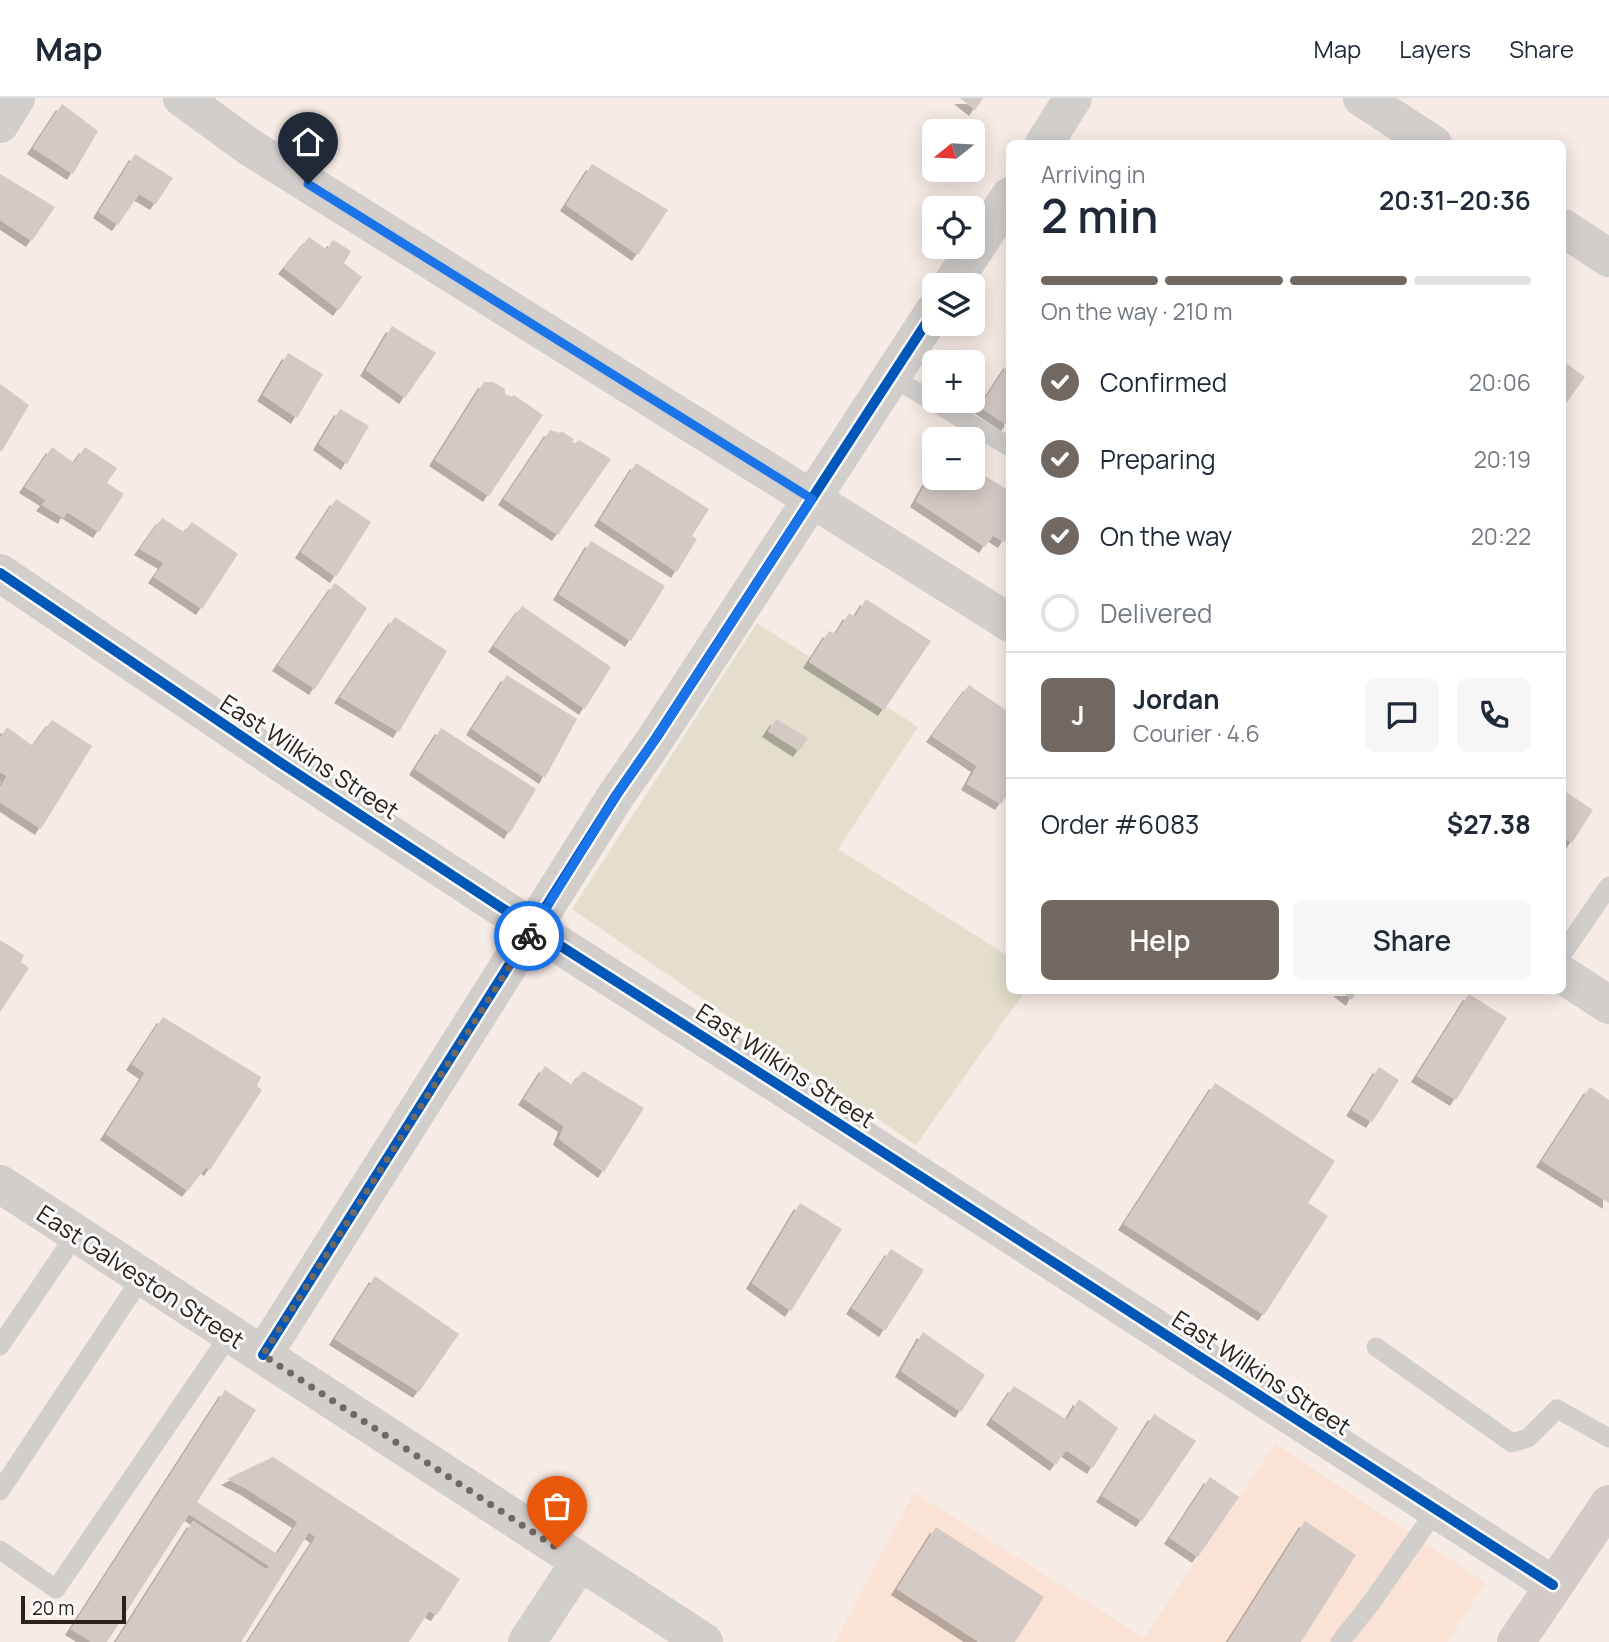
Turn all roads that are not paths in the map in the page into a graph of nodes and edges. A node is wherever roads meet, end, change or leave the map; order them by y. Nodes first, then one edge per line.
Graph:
1 (16, 98) edge
2 (182, 98) edge
3 (1073, 98) edge
4 (1374, 101) edge
5 (0, 124) edge
6 (1047, 140) edge
7 (1428, 140) edge
8 (1006, 202) edge
9 (1566, 230) edge
10 (1609, 258) edge
11 (959, 273) edge
12 (922, 330) edge
13 (892, 377) junction
14 (1006, 445) edge
15 (812, 499) junction
16 (0, 573) edge
17 (1006, 620) edge
18 (1609, 886) edge
19 (534, 929) junction
20 (1566, 949) edge
21 (1566, 977) edge
22 (1609, 1005) edge
23 (1, 1187) edge
24 (76, 1234) junction
25 (142, 1277) junction
26 (230, 1334) junction
27 (0, 1346) edge
28 (1376, 1347) dead end
29 (263, 1355) junction
30 (1609, 1438) edge
31 (0, 1491) edge
32 (1609, 1504) edge
33 (1436, 1510) junction
34 (0, 1550) edge
35 (579, 1563) junction
36 (1553, 1585) junction
37 (527, 1642) edge
38 (704, 1642) edge
39 (1339, 1642) edge
40 (1516, 1642) edge

1 - 5 street
2 - 15 street
3 - 6 street
4 - 7 street
8 - 11 street
9 - 10 street
12 - 13 street
13 - 14 lane
13 - 15 street
15 - 17 street
15 - 19 street
16 - 19 street, East Wilkins Street
18 - 20 lane
19 - 29 street
19 - 33 street, East Wilkins Street
21 - 22 street
23 - 24 street, East Galveston Street
24 - 25 street, East Galveston Street
24 - 27 lane
25 - 26 street, East Galveston Street
25 - 31 lane
26 - 29 street, East Galveston Street
26 - 34 lane
28 - 30 lane
29 - 35 street, East Galveston Street
32 - 36 main road
33 - 36 street, East Wilkins Street
33 - 39 lane
35 - 37 street
35 - 38 street, East Galveston Street
36 - 40 main road

